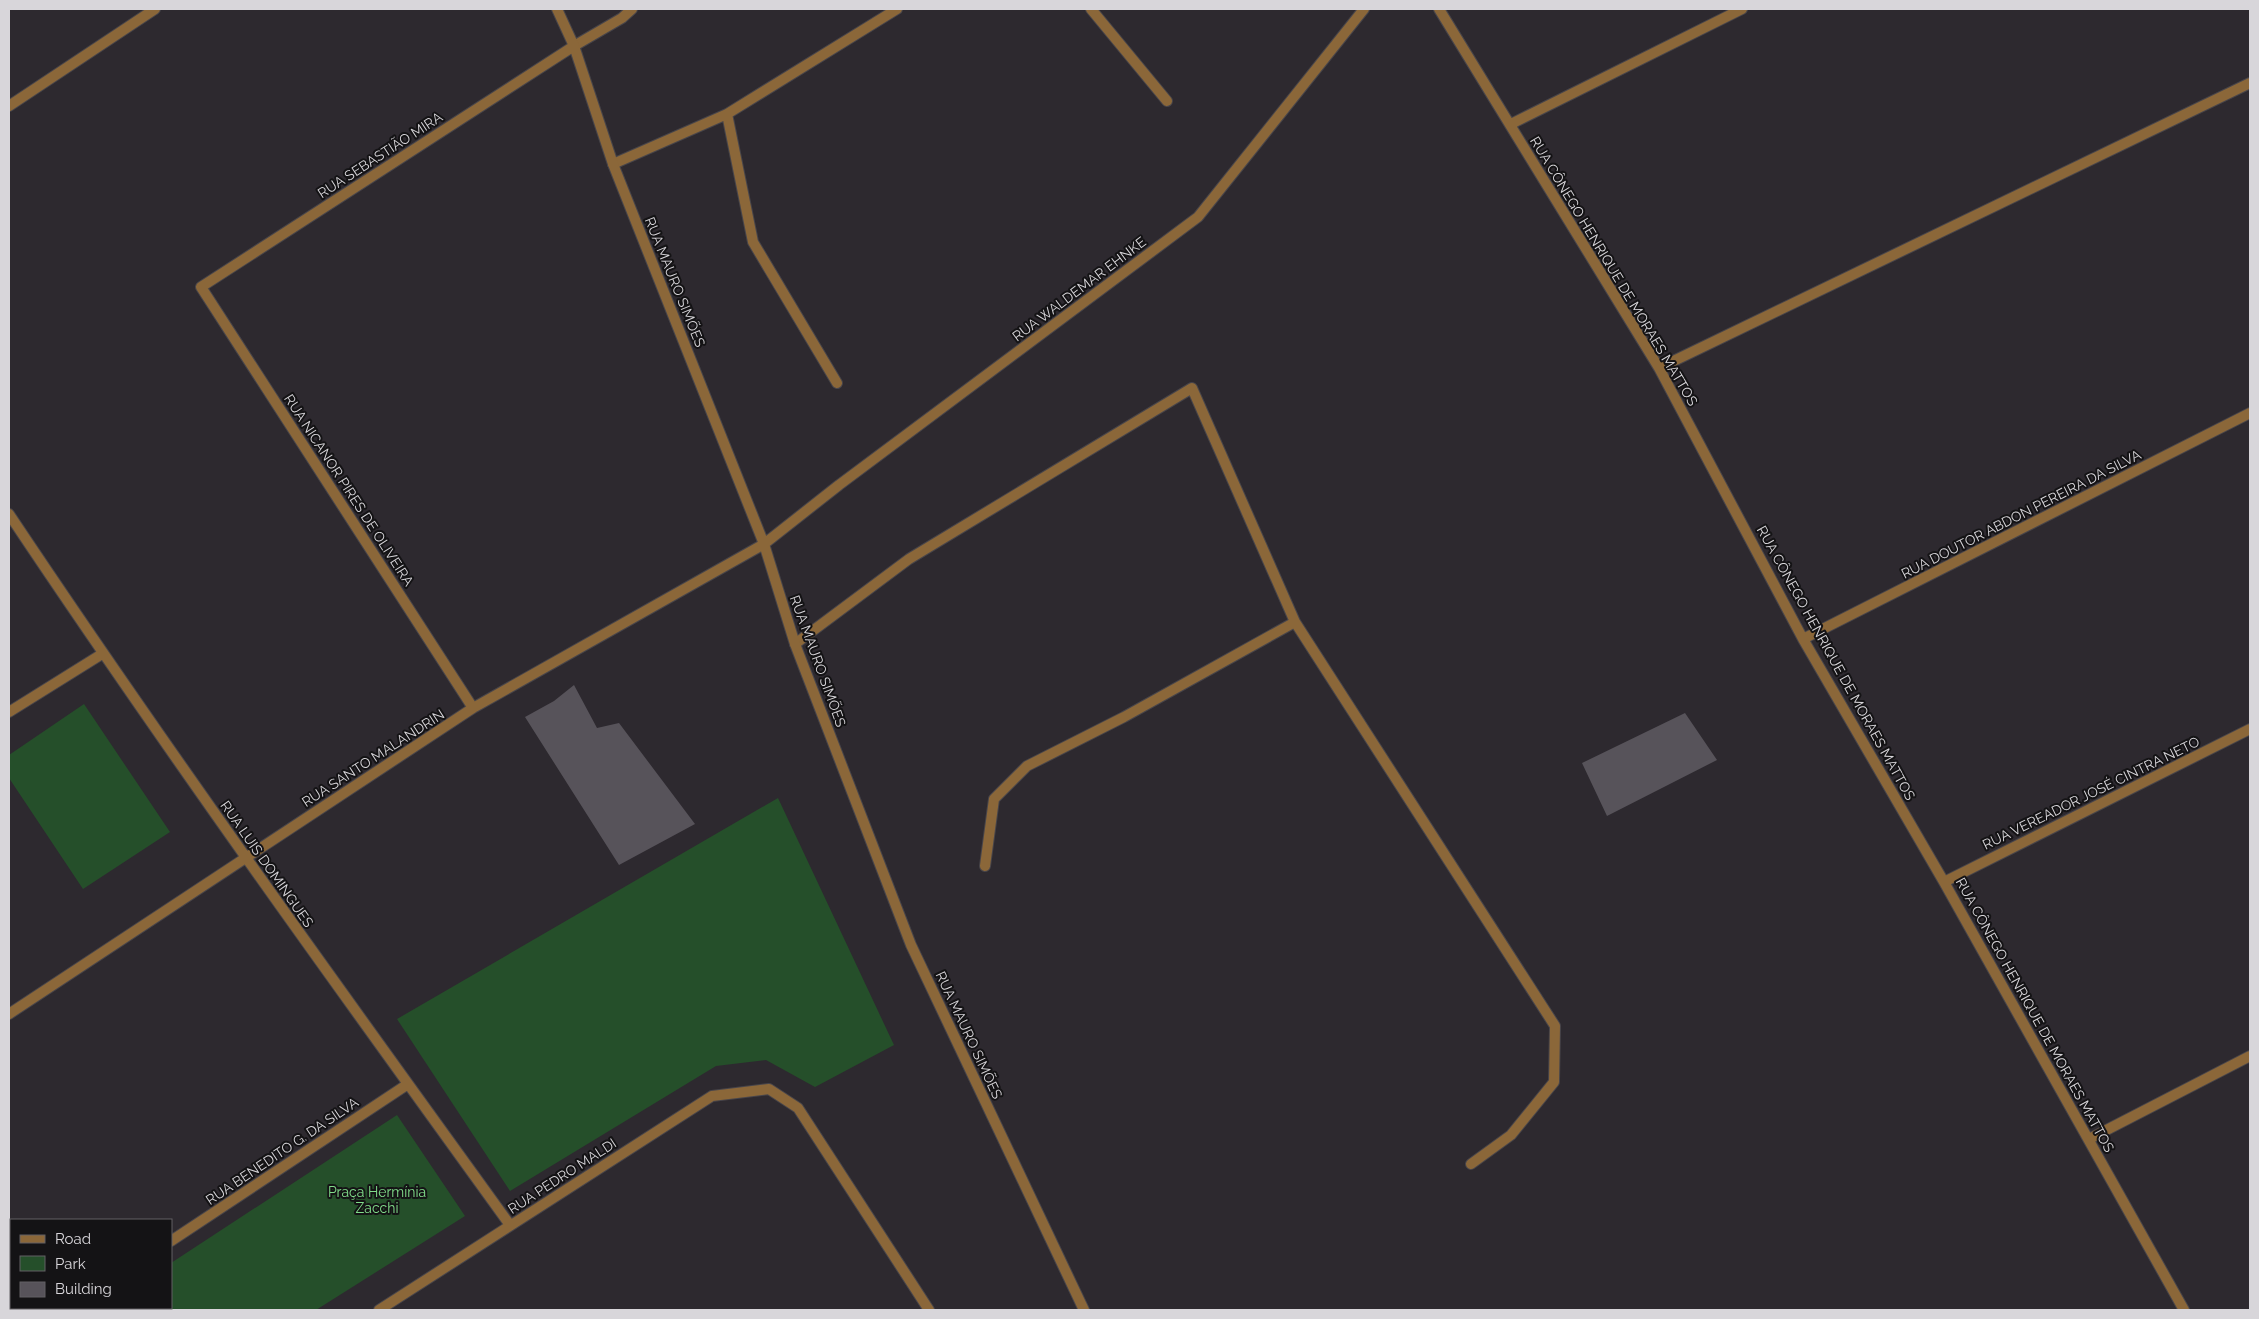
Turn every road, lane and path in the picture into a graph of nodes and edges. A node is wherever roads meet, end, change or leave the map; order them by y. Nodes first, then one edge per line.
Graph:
1 (155, 9) edge
2 (557, 9) edge
3 (632, 9) edge
4 (897, 9) edge
5 (1091, 9) edge
6 (1364, 9) edge
7 (1439, 9) edge
8 (1742, 9) edge
9 (574, 46) junction
10 (2250, 83) edge
11 (1167, 101) dead end
12 (9, 106) edge
13 (726, 114) junction
14 (1511, 124) junction
15 (613, 164) junction
16 (201, 287) joint
17 (1659, 368) junction
18 (837, 383) dead end
19 (2250, 413) edge
20 (9, 514) edge
21 (764, 544) junction
22 (1295, 622) junction
23 (1803, 639) junction
24 (795, 644) junction
25 (102, 654) junction
26 (474, 708) junction
27 (9, 712) edge
28 (2250, 729) edge
29 (245, 858) junction
30 (985, 866) dead end
31 (1944, 882) junction
32 (9, 1014) edge
33 (2250, 1056) edge
34 (408, 1084) junction
35 (2089, 1139) junction
36 (1470, 1164) dead end
37 (510, 1225) junction
38 (172, 1240) edge
39 (379, 1310) edge
40 (928, 1310) edge
41 (1084, 1310) edge
42 (2184, 1310) edge

1 - 12 street
2 - 9 street, RUA MAURO SIMÕES
3 - 9 street, RUA SEBASTIÃO MIRA
4 - 13 street
5 - 11 street
6 - 21 street, RUA WALDEMAR EHNKE
7 - 14 street, RUA CÔNEGO HENRIQUE DE MORAES MATTOS
8 - 14 street
9 - 15 street, RUA MAURO SIMÕES
9 - 16 street, RUA SEBASTIÃO MIRA
10 - 17 street
13 - 15 street
13 - 18 street
14 - 17 street, RUA CÔNEGO HENRIQUE DE MORAES MATTOS
15 - 21 street, RUA MAURO SIMÕES
16 - 26 street, RUA NICANOR PIRES DE OLIVEIRA
17 - 23 street, RUA CÔNEGO HENRIQUE DE MORAES MATTOS
19 - 23 street, RUA DOUTOR ABDON PEREIRA DA SILVA
20 - 25 street, RUA LUIS DOMINGUES
21 - 24 street, RUA MAURO SIMÕES
21 - 26 street, RUA SANTO MALANDRIN
22 - 24 street
22 - 30 street
22 - 36 street
23 - 31 street, RUA CÔNEGO HENRIQUE DE MORAES MATTOS
24 - 41 street, RUA MAURO SIMÕES
25 - 27 street
25 - 29 street, RUA LUIS DOMINGUES
26 - 29 street, RUA SANTO MALANDRIN
28 - 31 street, RUA VEREADOR JOSÉ CINTRA NETO
29 - 32 street, RUA SANTO MALANDRIN
29 - 34 street, RUA LUIS DOMINGUES
31 - 35 street, RUA CÔNEGO HENRIQUE DE MORAES MATTOS
33 - 35 street
34 - 37 street, RUA LUIS DOMINGUES
34 - 38 street, RUA BENEDITO G. DA SILVA
35 - 42 street, RUA CÔNEGO HENRIQUE DE MORAES MATTOS
37 - 39 street, RUA PEDRO MALDI
37 - 40 street, RUA PEDRO MALDI

